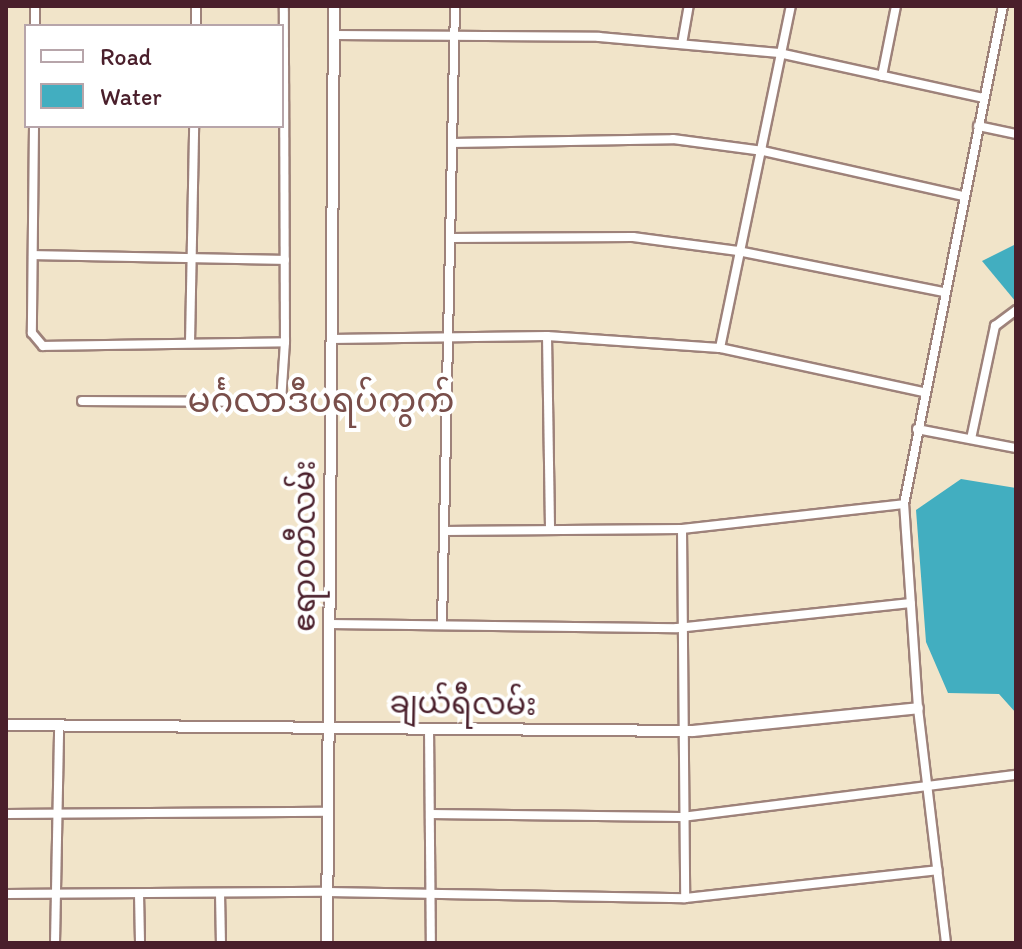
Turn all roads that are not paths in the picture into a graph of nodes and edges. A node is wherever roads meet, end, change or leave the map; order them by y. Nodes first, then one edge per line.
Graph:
1 (334, 6) edge
2 (455, 6) edge
3 (689, 6) edge
4 (791, 6) edge
5 (896, 6) edge
6 (1003, 6) edge
7 (334, 35) junction
8 (454, 38) junction
9 (682, 44) junction
10 (779, 53) junction
11 (882, 76) junction
12 (984, 98) junction
13 (978, 126) junction
14 (34, 128) edge
15 (194, 128) edge
16 (284, 128) edge
17 (1016, 134) edge
18 (452, 143) junction
19 (763, 151) junction
20 (963, 196) junction
21 (450, 238) junction
22 (738, 251) junction
23 (33, 255) junction
24 (191, 258) junction
25 (285, 260) junction
26 (944, 292) junction
27 (1016, 310) edge
28 (547, 336) junction
29 (331, 339) junction
30 (448, 340) junction
31 (285, 342) junction
32 (190, 343) junction
33 (720, 348) junction
34 (923, 392) junction
35 (82, 401) dead end
36 (917, 429) junction
37 (971, 439) junction
38 (1016, 448) edge
39 (904, 504) junction
40 (682, 529) junction
41 (550, 530) junction
42 (444, 531) junction
43 (911, 603) junction
44 (329, 624) junction
45 (442, 625) junction
46 (686, 627) junction
47 (918, 708) junction
48 (6, 725) edge
49 (59, 725) junction
50 (328, 726) junction
51 (429, 728) junction
52 (681, 731) junction
53 (1016, 775) edge
54 (928, 787) junction
55 (327, 812) junction
56 (6, 814) edge
57 (430, 814) junction
58 (57, 817) junction
59 (682, 817) junction
60 (937, 870) junction
61 (327, 892) junction
62 (220, 893) junction
63 (6, 894) edge
64 (139, 894) junction
65 (56, 895) junction
66 (431, 895) junction
67 (685, 898) junction
68 (55, 943) edge
69 (140, 943) edge
70 (221, 943) edge
71 (327, 943) edge
72 (431, 943) edge
73 (946, 943) edge

1 - 7 street, ဧရာဝတီလမ်း
2 - 8 street
3 - 9 street
4 - 10 street
5 - 11 street
6 - 12 street
7 - 8 street
7 - 29 street, ဧရာဝတီလမ်း
8 - 9 street
8 - 18 street
9 - 10 street
10 - 11 street
10 - 19 street
11 - 12 street
12 - 13 street
13 - 17 street
13 - 20 street
14 - 23 street
15 - 24 street
16 - 25 street
18 - 19 street
18 - 21 street
19 - 20 street
19 - 22 street
20 - 26 street
21 - 22 street
21 - 30 street
22 - 26 street
22 - 33 street
23 - 24 street
23 - 32 street
24 - 25 street
24 - 32 street
25 - 31 street
26 - 34 street
27 - 37 street
28 - 30 street
28 - 33 street
28 - 41 street
29 - 30 street
29 - 44 street, ဧရာဝတီလမ်း
30 - 42 street
31 - 32 street
31 - 35 street
33 - 34 street
34 - 36 street
36 - 37 street
36 - 39 street
37 - 38 street
39 - 40 street
39 - 43 street
40 - 41 street
40 - 46 street
41 - 42 street
42 - 45 street
43 - 46 street
43 - 47 street
44 - 45 street
44 - 50 street, ဧရာဝတီလမ်း
45 - 46 street
46 - 52 street
47 - 52 street, ချယ်ရီလမ်း
47 - 54 street
48 - 49 street, ချယ်ရီလမ်း
49 - 50 street, ချယ်ရီလမ်း
49 - 58 street
50 - 51 street, ချယ်ရီလမ်း
50 - 55 street, ဧရာဝတီလမ်း
51 - 52 street, ချယ်ရီလမ်း
51 - 57 street
52 - 59 street
53 - 54 street
54 - 59 street
54 - 60 street
55 - 58 street
55 - 61 street, ဧရာဝတီလမ်း
56 - 58 street
57 - 59 street
57 - 66 street
58 - 65 street
59 - 67 street
60 - 67 street
60 - 73 street
61 - 62 street
61 - 66 street
61 - 71 street, ဧရာဝတီလမ်း
62 - 64 street
62 - 70 street
63 - 65 street
64 - 65 street
64 - 69 street
65 - 68 street
66 - 67 street
66 - 72 street

